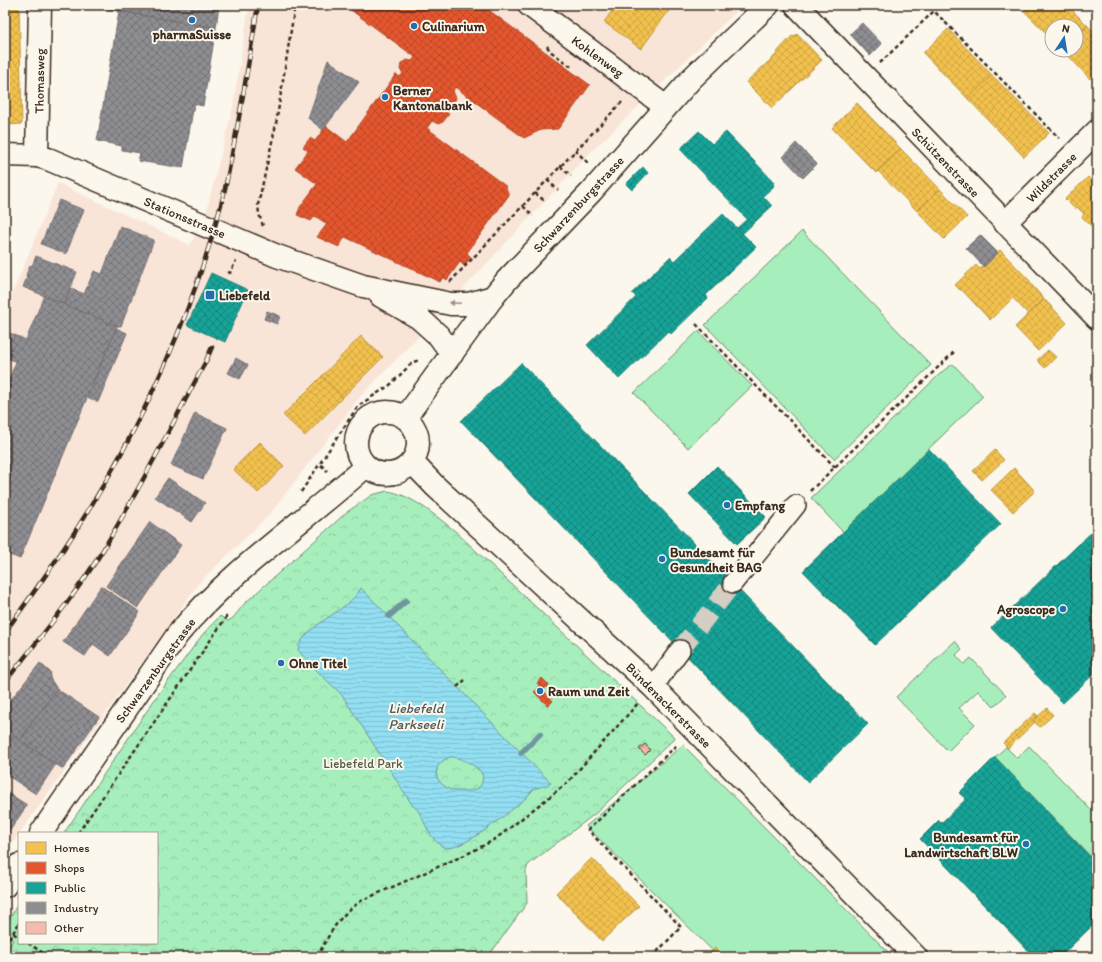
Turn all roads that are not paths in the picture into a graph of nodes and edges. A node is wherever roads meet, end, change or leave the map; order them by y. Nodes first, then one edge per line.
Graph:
1 (40, 5) edge
2 (529, 5) edge
3 (768, 5) edge
4 (796, 5) edge
5 (666, 107) junction
6 (1097, 131) edge
7 (5, 155) edge
8 (37, 156) junction
9 (1005, 223) junction
10 (363, 286) junction
11 (493, 297) junction
12 (1097, 318) edge
13 (452, 354) junction
14 (405, 418) junction
15 (412, 462) junction
16 (366, 466) junction
17 (796, 505) dead end
18 (733, 583) tunnel mouth
19 (680, 650) tunnel mouth
20 (653, 687) junction
21 (42, 832) edge
22 (18, 866) edge
23 (5, 886) edge
24 (916, 957) edge

1 - 8 street, Thomasweg
2 - 5 street, Kohlenweg
3 - 5 street, Schwarzenburgstrasse
4 - 9 street, Schützenstrasse
5 - 11 street, Schwarzenburgstrasse
6 - 9 street, Wildstrasse
7 - 8 street, Stationsstrasse
8 - 10 street, Stationsstrasse
9 - 12 street, Schützenstrasse
11 -> 10 street, Stationsstrasse
10 - 13 street, Stationsstrasse
11 - 13 street, Schwarzenburgstrasse
13 - 14 street, Schwarzenburgstrasse
14 - 15 street
14 - 16 street
15 - 16 street
15 - 20 street, Bündenackerstrasse
16 - 21 street, Schwarzenburgstrasse
17 - 18 street
19 - 20 street
20 - 24 street, Bündenackerstrasse
22 - 23 street

